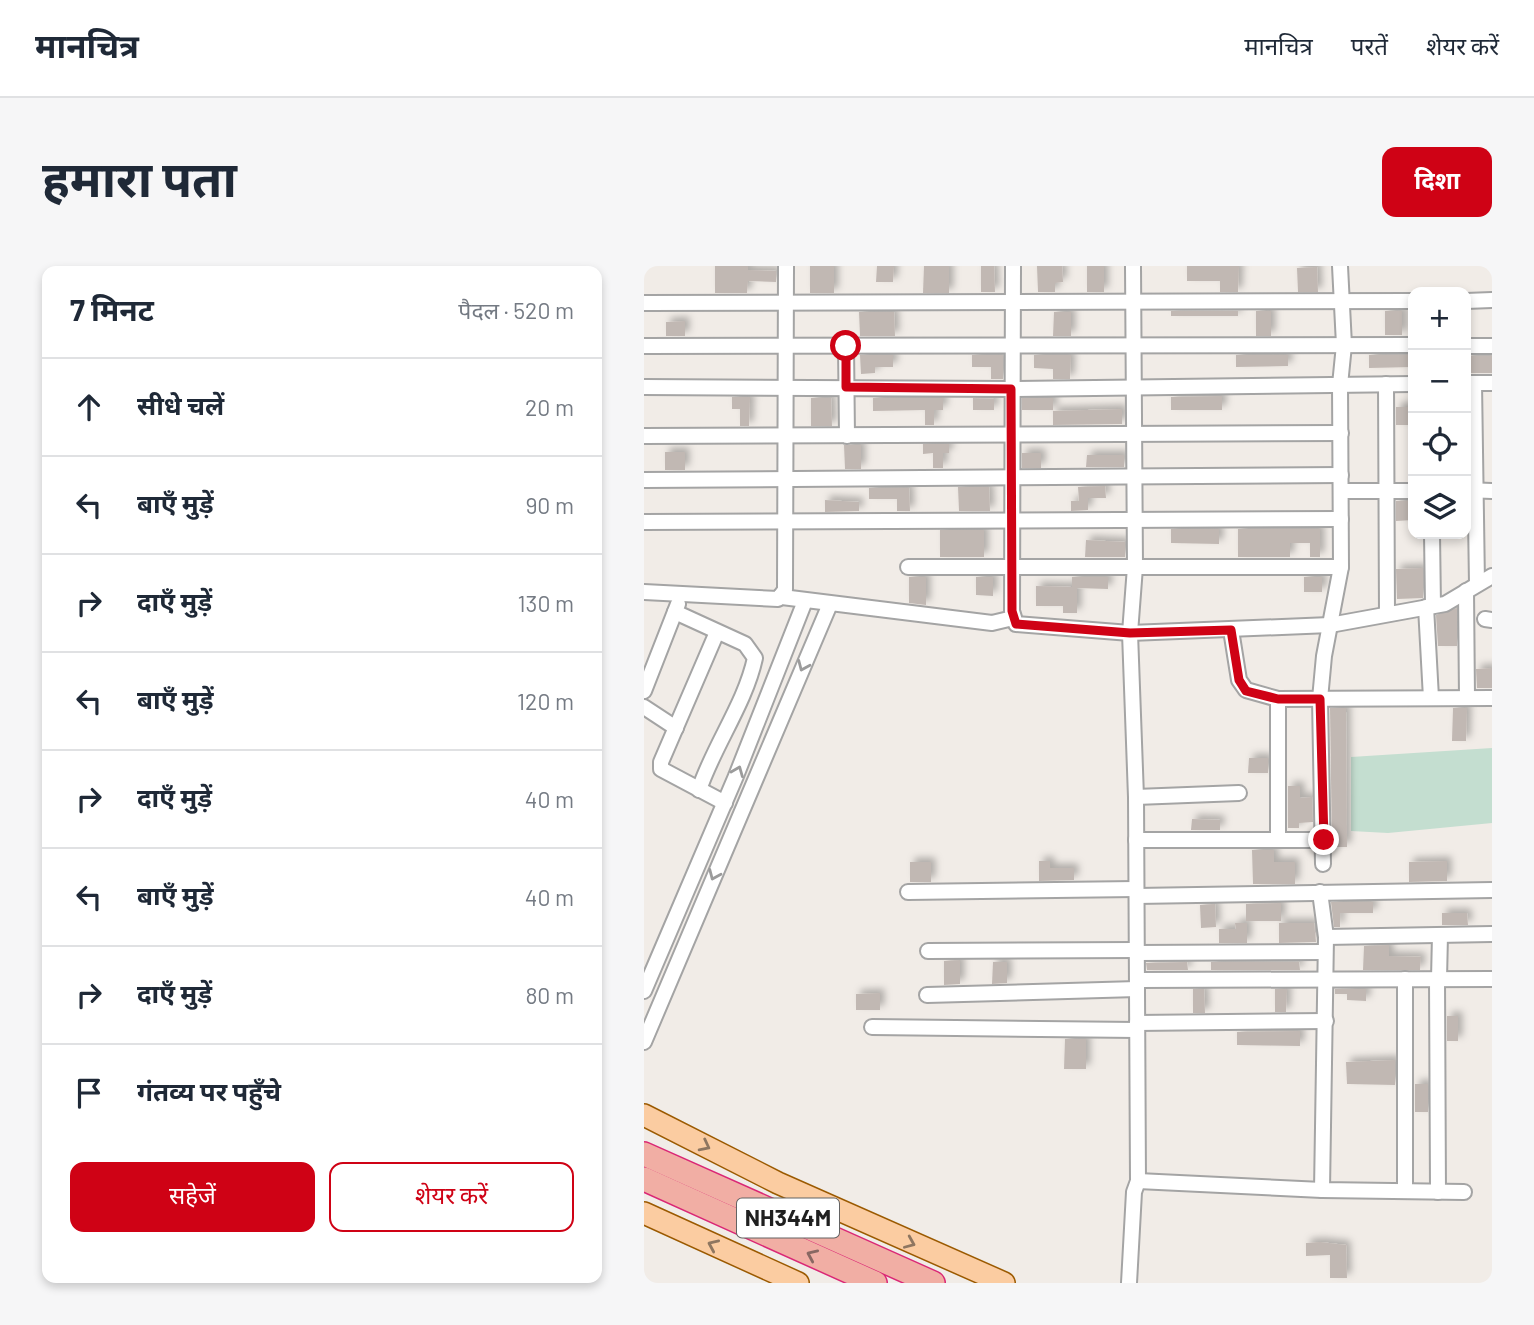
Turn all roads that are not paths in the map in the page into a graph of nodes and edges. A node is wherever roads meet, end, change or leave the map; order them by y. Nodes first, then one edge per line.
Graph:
1 (786, 266) edge
2 (1013, 266) edge
3 (1133, 266) edge
4 (1340, 266) edge
5 (1471, 300) edge
6 (1492, 300) edge
7 (1408, 301) edge
8 (786, 302) junction
9 (1340, 302) junction
10 (644, 303) edge
11 (1013, 303) junction
12 (1133, 304) junction
13 (1015, 345) junction
14 (1343, 345) junction
15 (1408, 345) edge
16 (784, 346) junction
17 (846, 346) junction
18 (1133, 346) junction
19 (1471, 346) edge
20 (1492, 346) edge
21 (644, 349) edge
22 (1471, 383) edge
23 (1492, 383) edge
24 (1386, 384) junction
25 (1408, 384) edge
26 (1340, 385) junction
27 (644, 387) edge
28 (786, 387) junction
29 (846, 387) junction
30 (1133, 387) junction
31 (1011, 389) junction
32 (1470, 413) edge
33 (1341, 433) junction
34 (1134, 434) junction
35 (1011, 435) junction
36 (644, 436) edge
37 (786, 436) junction
38 (847, 436) junction
39 (1341, 475) junction
40 (1471, 476) edge
41 (1011, 477) junction
42 (1134, 477) junction
43 (786, 479) junction
44 (644, 480) edge
45 (1471, 490) edge
46 (1341, 491) junction
47 (1388, 491) junction
48 (1408, 491) edge
49 (1492, 491) edge
50 (1341, 519) junction
51 (1012, 520) junction
52 (1134, 520) junction
53 (644, 522) edge
54 (786, 522) junction
55 (1432, 539) edge
56 (908, 567) dead end
57 (1012, 567) junction
58 (1135, 567) junction
59 (1341, 567) junction
60 (1492, 576) edge
61 (1472, 588) junction
62 (644, 592) edge
63 (681, 596) junction
64 (782, 597) junction
65 (804, 601) junction
66 (830, 604) junction
67 (1429, 607) junction
68 (675, 612) junction
69 (1387, 614) junction
70 (1013, 618) junction
71 (1330, 625) junction
72 (1231, 630) junction
73 (718, 632) junction
74 (1130, 633) junction
75 (644, 691) edge
76 (1431, 698) junction
77 (1466, 698) junction
78 (1492, 698) edge
79 (1278, 699) junction
80 (1320, 699) junction
81 (644, 707) edge
82 (676, 728) junction
83 (699, 790) junction
84 (1239, 793) dead end
85 (1136, 797) junction
86 (725, 803) junction
87 (1136, 840) junction
88 (1278, 840) junction
89 (1324, 840) junction
90 (1323, 864) dead end
91 (1492, 890) edge
92 (908, 892) dead end
93 (1320, 892) junction
94 (1137, 893) junction
95 (1492, 934) edge
96 (1440, 935) junction
97 (1326, 936) junction
98 (928, 951) dead end
99 (1137, 951) junction
100 (1325, 952) junction
101 (1325, 979) junction
102 (1405, 979) junction
103 (1438, 979) junction
104 (1492, 979) edge
105 (1137, 984) junction
106 (644, 991) edge
107 (927, 995) dead end
108 (1326, 1021) junction
109 (872, 1027) dead end
110 (1137, 1027) junction
111 (644, 1042) edge
112 (644, 1115) edge
113 (644, 1154) edge
114 (644, 1179) edge
115 (1138, 1181) junction
116 (1322, 1190) junction
117 (1405, 1191) junction
118 (1438, 1192) junction
119 (1464, 1192) dead end
120 (644, 1213) edge
121 (798, 1283) edge
122 (874, 1283) edge
123 (933, 1283) edge
124 (1004, 1283) edge
125 (1129, 1283) edge

1 - 8 street
2 - 11 street
3 - 12 street
4 - 9 street
5 - 6 street
7 - 9 street
8 - 10 street
8 - 11 street
8 - 16 street
9 - 12 street
9 - 14 street
11 - 12 street
11 - 13 street
12 - 18 street
13 - 17 street
13 - 18 street
13 - 31 street
14 - 15 street
14 - 18 street
14 - 26 street
16 - 17 street
16 - 21 street
16 - 28 street
17 - 29 street
18 - 30 street
19 - 20 street
22 - 23 street
24 - 25 street
24 - 26 street
24 - 47 street
26 - 30 street
26 - 33 street
27 - 28 street
28 - 29 street
28 - 37 street
29 - 31 street
29 - 38 street
30 - 31 street
30 - 34 street
31 - 35 street
32 - 40 street
33 - 34 street
33 - 39 street
34 - 35 street
34 - 42 street
35 - 38 street
35 - 41 street
36 - 37 street
37 - 38 street
37 - 43 street
39 - 42 street
39 - 46 street
41 - 42 street
41 - 43 street
41 - 51 street
42 - 52 street
43 - 44 street
43 - 54 street
45 - 49 street
45 - 61 street
46 - 47 street
46 - 50 street
47 - 48 street
47 - 69 street
50 - 52 street
50 - 59 street
51 - 52 street
51 - 54 street
51 - 57 street
52 - 58 street
53 - 54 street
54 - 64 street
55 - 67 street
56 - 57 street
57 - 58 street
57 - 70 street
58 - 59 street
58 - 74 street
59 - 71 street
60 - 61 street
61 - 67 street
61 - 77 street
62 - 63 street
63 - 64 street
63 - 68 street
64 - 65 street
65 - 66 street
86 -> 65 street
66 - 70 street
66 -> 111 street
67 - 69 street
67 - 76 street
68 - 73 street
68 - 75 street
69 - 71 street
70 - 74 street
71 - 72 street
71 - 80 street
72 - 74 street
72 - 79 street
73 - 82 street
73 - 83 street
74 - 85 street
76 - 77 street
76 - 80 street
77 - 78 street
79 - 80 street
79 - 88 street
80 - 89 street
81 - 82 street
82 - 83 street
83 - 86 street
84 - 85 street
85 - 87 street
86 - 106 street
87 - 88 street
87 - 94 street
88 - 89 street
89 - 90 street
91 - 93 street
92 - 94 street
93 - 94 street
93 - 97 street
94 - 99 street
95 - 96 street
96 - 97 street
96 - 103 street
97 - 100 street
98 - 99 street
99 - 100 street
99 - 105 street
100 - 101 street
101 - 102 street
101 - 105 street
101 - 108 street
102 - 103 street
102 - 117 street
103 - 104 street
103 - 118 street
105 - 107 street
105 - 110 street
108 - 110 street
108 - 116 street
109 - 110 street
110 - 115 street
112 -> 124 main road
113 - 123 highway, NH344M
122 -> 114 highway, NH344M
115 - 116 street
115 - 125 street
116 - 117 street
117 - 118 street
118 - 119 street
121 -> 120 main road

